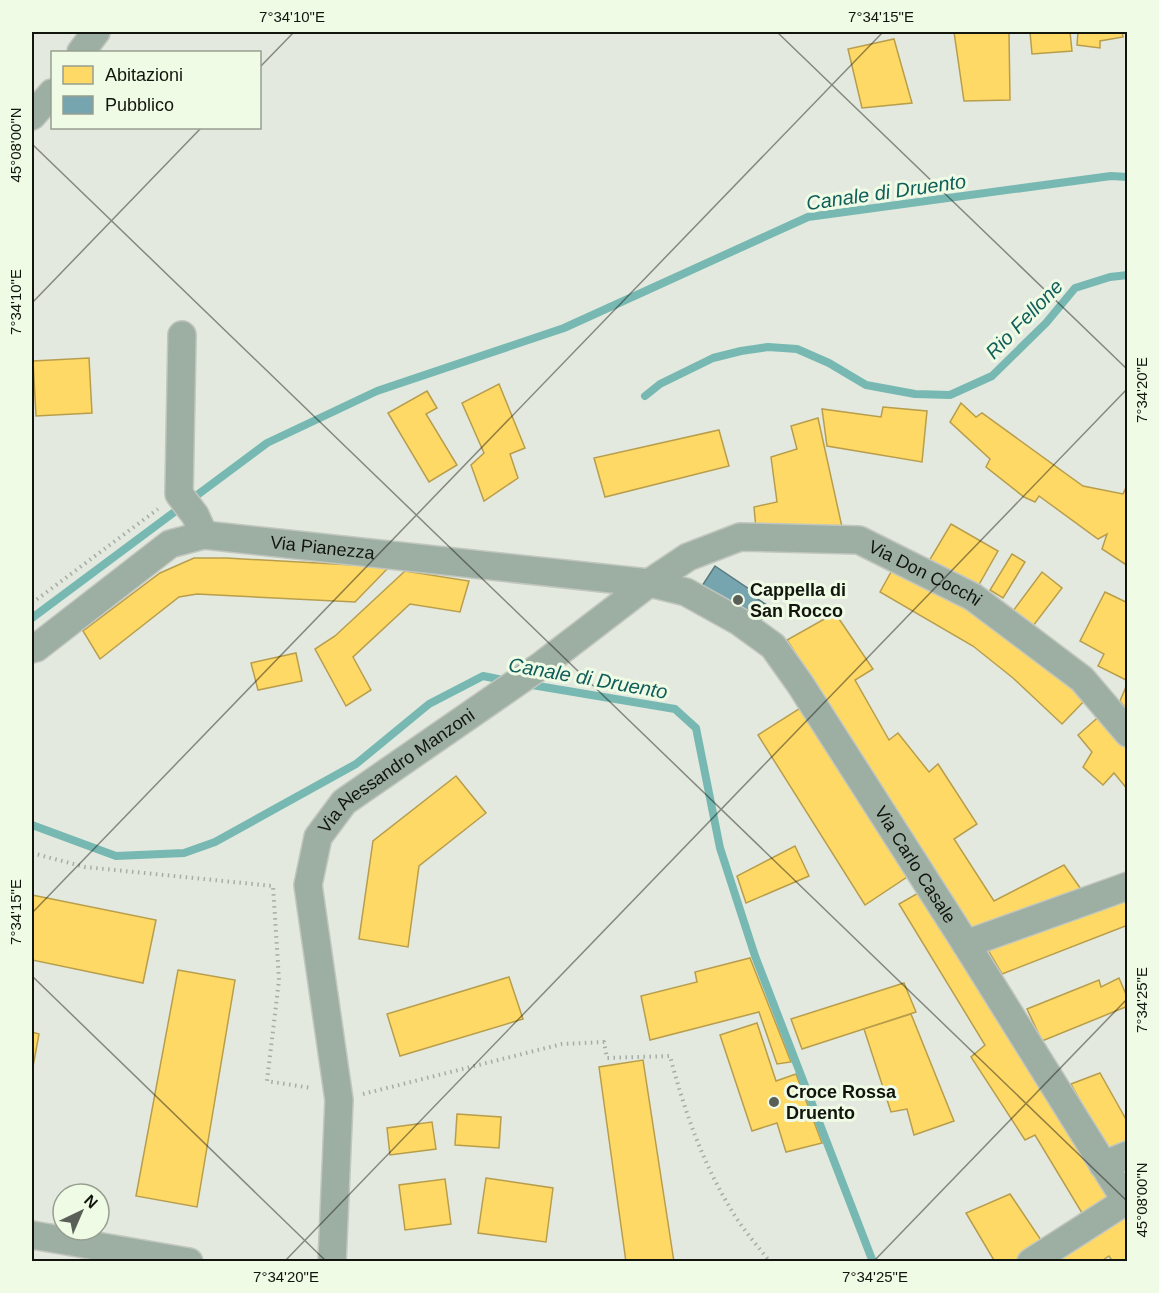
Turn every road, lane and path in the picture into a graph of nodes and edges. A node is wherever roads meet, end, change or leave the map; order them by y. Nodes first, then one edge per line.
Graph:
1 (96, 32) edge
2 (82, 51) edge
3 (51, 94) edge
4 (32, 116) edge
5 (182, 335) dead end
6 (193, 514) junction
7 (649, 583) junction
8 (32, 603) edge
9 (32, 649) edge
10 (1128, 733) edge
11 (32, 853) edge
12 (1128, 886) edge
13 (966, 944) junction
14 (339, 1100) junction
15 (1115, 1160) edge
16 (1127, 1203) edge
17 (32, 1235) edge
18 (189, 1262) edge
19 (332, 1262) edge
20 (770, 1262) edge
21 (1031, 1262) edge

1 - 2 street
3 - 4 street
5 - 6 street
6 - 7 street, Via Pianezza
6 - 8 path
6 - 9 street, Via Pianezza
7 - 10 street, Via Don Cocchi
7 - 13 street, Via Carlo Casale
7 - 14 street, Via Alessandro Manzoni
11 - 14 path
12 - 13 street
13 - 15 street, Via Carlo Casale
14 - 19 street, Via Alessandro Manzoni
14 - 20 path
15 - 16 street, Via Carlo Casale
16 - 21 street
17 - 18 street

